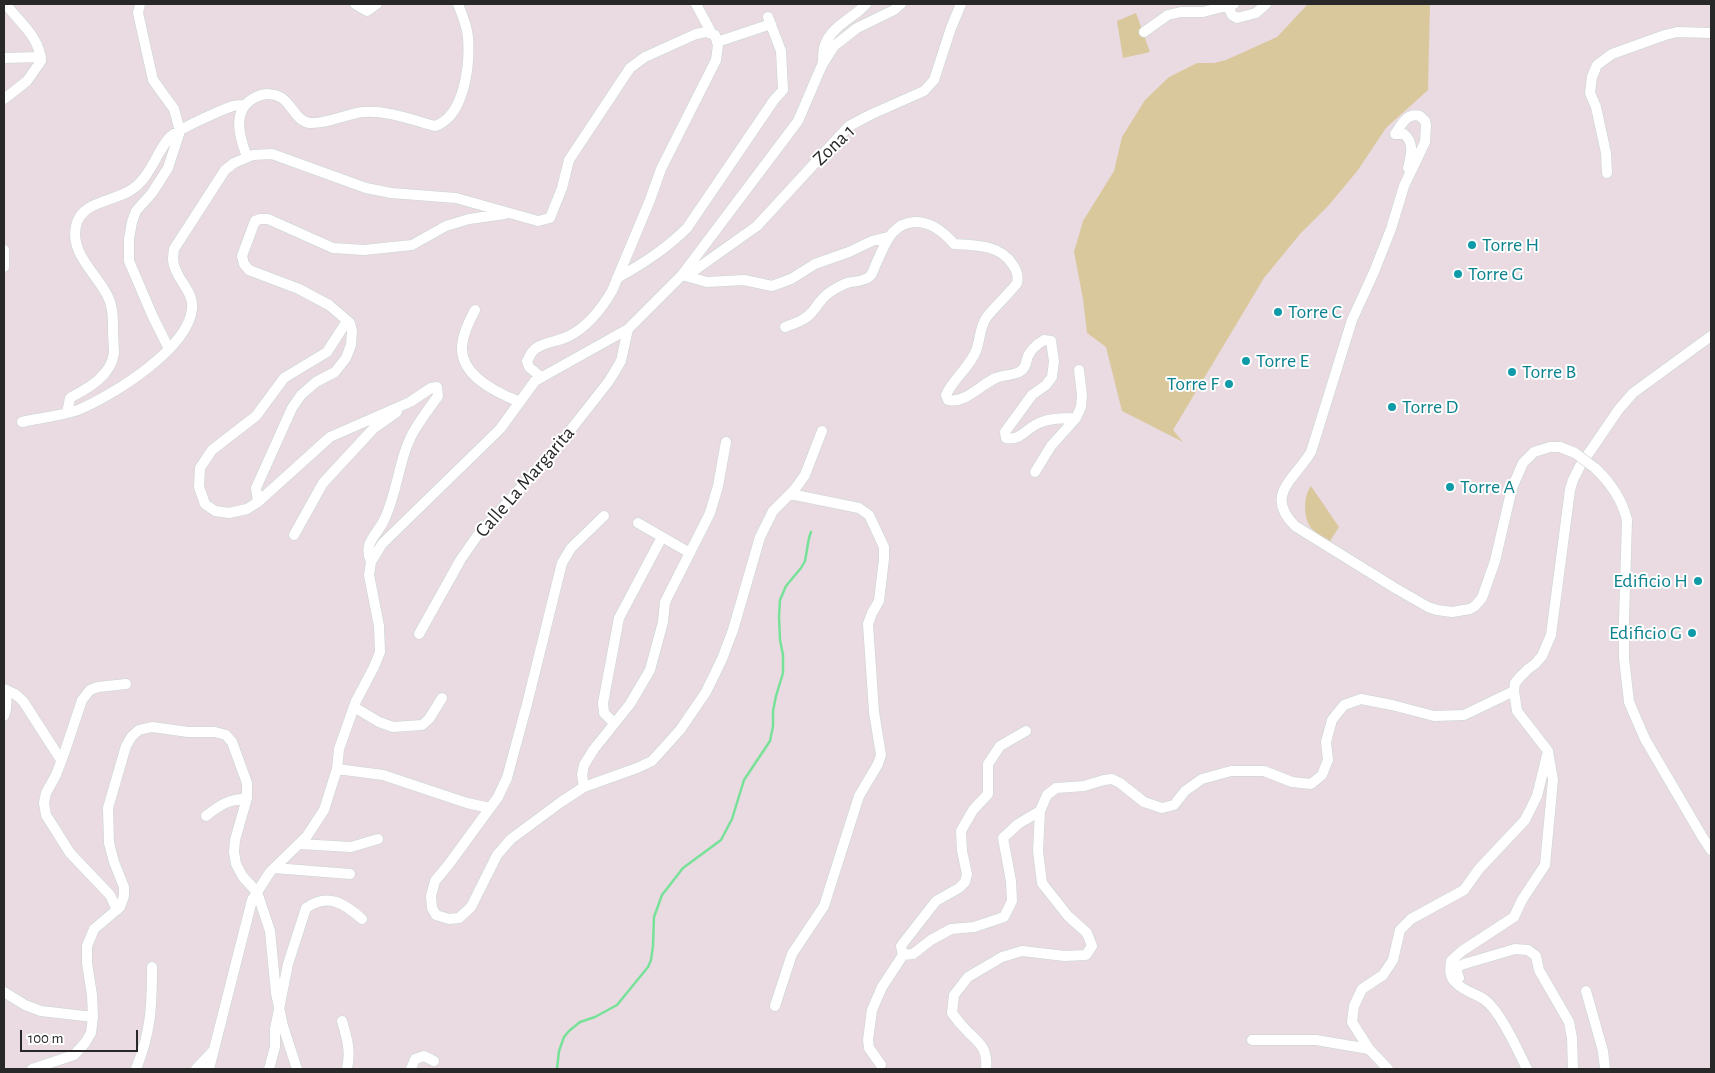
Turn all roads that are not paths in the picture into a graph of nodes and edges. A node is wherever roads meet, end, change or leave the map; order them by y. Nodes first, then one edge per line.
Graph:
1 (6, 4) edge
2 (140, 4) edge
3 (355, 4) edge
4 (376, 4) edge
5 (458, 4) edge
6 (696, 4) edge
7 (866, 4) edge
8 (902, 4) edge
9 (961, 4) edge
10 (1266, 4) edge
11 (1231, 5) edge
12 (1144, 32) dead end
13 (1711, 33) edge
14 (715, 38) junction
15 (41, 57) junction
16 (4, 58) edge
17 (822, 65) junction
18 (4, 99) edge
19 (244, 105) junction
20 (180, 131) junction
21 (247, 157) junction
22 (1607, 173) dead end
23 (1404, 186) junction
24 (508, 213) junction
25 (888, 237) junction
26 (4, 250) edge
27 (4, 266) edge
28 (682, 275) junction
29 (617, 278) junction
30 (475, 310) dead end
31 (347, 321) junction
32 (786, 327) dead end
33 (628, 329) junction
34 (1711, 336) edge
35 (169, 349) junction
36 (1079, 370) dead end
37 (541, 377) junction
38 (410, 402) junction
39 (520, 402) junction
40 (67, 413) junction
41 (1076, 418) junction
42 (22, 422) dead end
43 (822, 431) dead end
44 (726, 442) dead end
45 (1035, 472) dead end
46 (790, 494) junction
47 (258, 502) junction
48 (604, 516) dead end
49 (638, 523) dead end
50 (294, 535) dead end
51 (662, 537) junction
52 (690, 553) junction
53 (371, 562) junction
54 (419, 634) dead end
55 (126, 684) dead end
56 (6, 689) edge
57 (1514, 691) junction
58 (442, 698) dead end
59 (354, 707) junction
60 (4, 716) edge
61 (614, 723) junction
62 (1026, 730) dead end
63 (1548, 751) junction
64 (61, 760) junction
65 (337, 769) junction
66 (584, 788) junction
67 (247, 798) junction
68 (490, 808) junction
69 (1040, 811) junction
70 (206, 816) dead end
71 (378, 839) dead end
72 (299, 844) junction
73 (1711, 850) edge
74 (274, 868) junction
75 (350, 874) dead end
76 (256, 892) junction
77 (117, 910) junction
78 (362, 919) dead end
79 (903, 955) junction
80 (152, 967) dead end
81 (1459, 978) dead end
82 (1586, 991) dead end
83 (4, 992) edge
84 (775, 1006) dead end
85 (279, 1009) junction
86 (93, 1018) junction
87 (342, 1020) dead end
88 (1252, 1040) dead end
89 (1369, 1049) junction
90 (214, 1050) junction
91 (434, 1061) dead end
92 (881, 1065) dead end
93 (32, 1069) edge
94 (136, 1069) edge
95 (196, 1069) edge
96 (210, 1069) edge
97 (269, 1069) edge
98 (297, 1069) edge
99 (347, 1069) edge
100 (411, 1069) edge
101 (986, 1069) edge
102 (1388, 1069) edge
103 (1527, 1069) edge
104 (1573, 1069) edge
105 (1605, 1069) edge

1 - 15 street
2 - 20 street
3 - 4 street
5 - 19 street
6 - 14 street
7 - 17 street
8 - 17 street
9 - 28 street, Zona 1
10 - 11 street
11 - 12 street
13 - 22 street
14 - 24 street
14 - 29 street
14 - 29 street
15 - 16 street
15 - 18 street
17 - 28 street
19 - 20 street
19 - 21 street
20 - 35 street
20 - 40 street
21 - 24 street
21 - 35 street
23 - 23 street
23 - 73 street, bridge
24 - 31 street
25 - 28 street
25 - 32 street
25 - 41 street
26 - 27 street
28 - 33 street
29 - 37 street
30 - 39 street
31 - 47 street
31 - 47 street
33 - 37 street
33 - 54 street, Calle La Margarita
34 - 57 street
35 - 40 street
36 - 41 street
37 - 39 street
38 - 47 street
38 - 50 street
38 - 53 street
39 - 53 street
40 - 42 street
41 - 45 street
43 - 46 street
44 - 52 street
46 - 66 street
46 - 84 street
48 - 68 street
49 - 51 street
51 - 52 street
51 - 61 street
52 - 61 street
53 - 59 street
55 - 64 street
56 - 60 street
56 - 64 street
57 - 63 street
57 - 69 street
58 - 59 street
59 - 65 street
61 - 66 street
62 - 79 street
63 - 89 street
63 - 103 street
64 - 77 street
65 - 68 street
65 - 72 street
66 - 68 street
67 - 70 street
67 - 76 street
67 - 77 street
69 - 79 street
69 - 101 street
71 - 72 street
72 - 74 street
74 - 75 street
74 - 76 street
76 - 85 street
76 - 90 street
77 - 86 street
78 - 85 street
79 - 92 street
80 - 94 street
81 - 104 street
82 - 105 street
83 - 86 street
85 - 97 street
85 - 98 street
86 - 93 street
87 - 99 street
88 - 89 street
89 - 102 street
90 - 95 street
90 - 96 street
91 - 100 street

